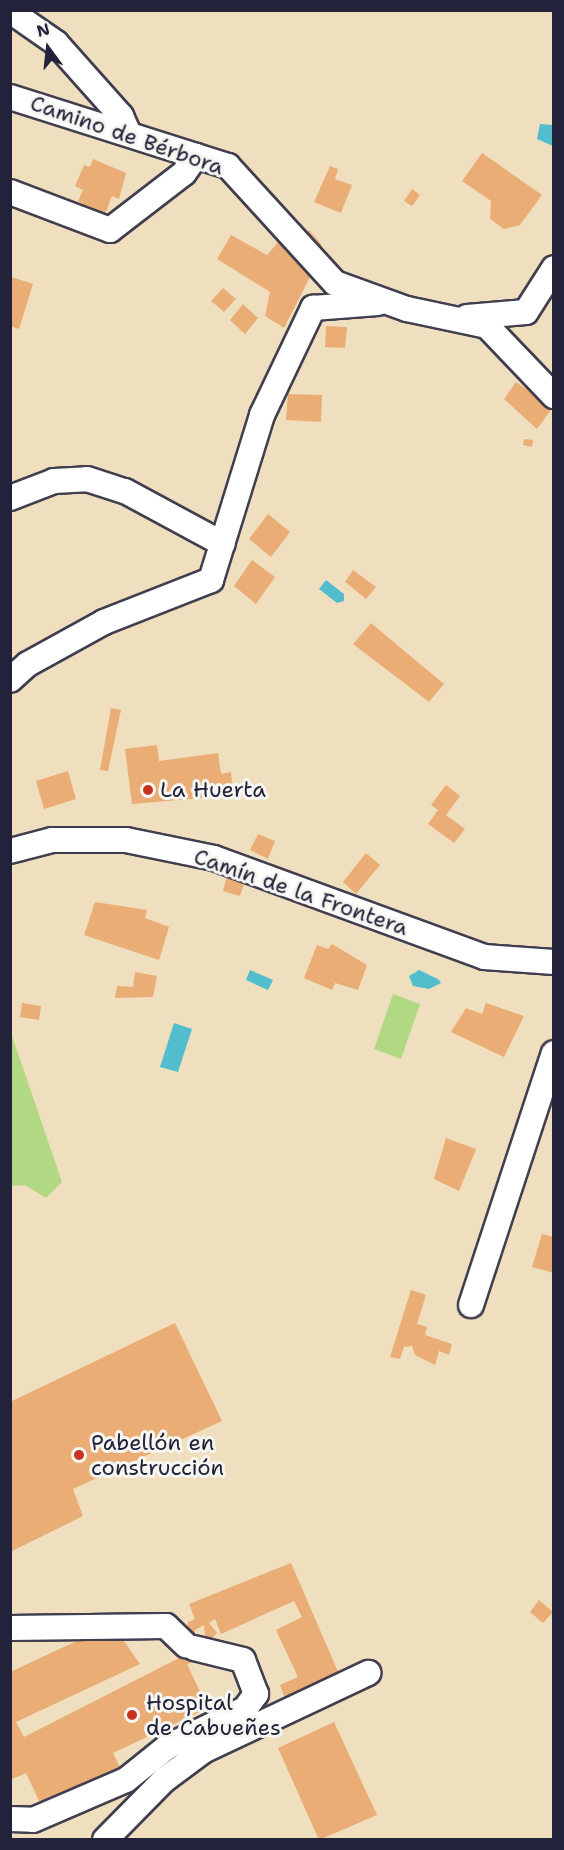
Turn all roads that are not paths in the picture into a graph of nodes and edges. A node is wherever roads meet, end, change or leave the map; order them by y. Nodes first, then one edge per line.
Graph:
1 (10, 11) edge
2 (10, 97) edge
3 (128, 132) junction
4 (196, 156) junction
5 (10, 192) edge
6 (554, 268) edge
7 (386, 302) junction
8 (449, 318) junction
9 (554, 396) edge
10 (10, 498) edge
11 (223, 544) junction
12 (10, 680) edge
13 (10, 851) edge
14 (554, 962) edge
15 (554, 1053) edge
16 (471, 1305) dead end
17 (10, 1628) edge
18 (368, 1673) dead end
19 (10, 1819) edge
20 (105, 1839) edge

1 - 3 street
2 - 3 street, Camino de Bérbora
3 - 4 street, Camino de Bérbora
4 - 5 street
4 - 7 street, Camino de Bérbora
6 - 8 street
7 - 8 street, Camino de Bérbora
7 - 11 street
8 - 9 street, Camino de Bérbora
10 - 11 street
11 - 12 street
13 - 14 street, Camín de la Frontera
15 - 16 street
17 - 19 street
18 - 20 street

